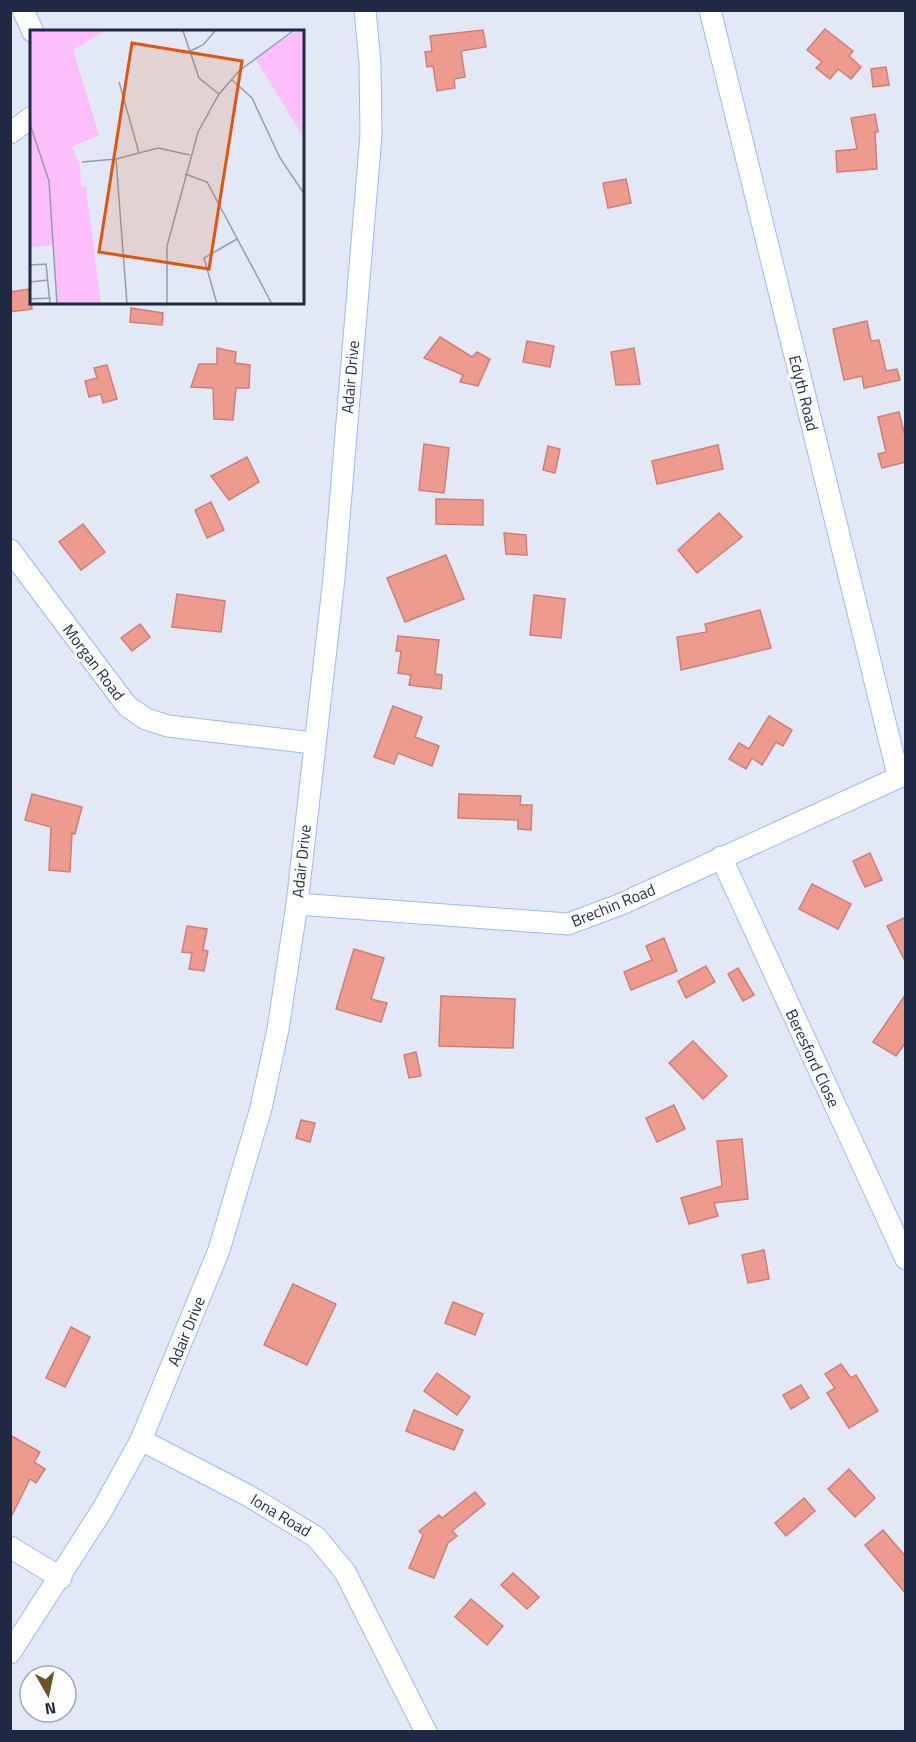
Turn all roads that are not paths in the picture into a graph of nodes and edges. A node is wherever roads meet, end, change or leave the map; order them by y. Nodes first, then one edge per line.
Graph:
1 (22, 10) edge
2 (365, 10) edge
3 (710, 10) edge
4 (32, 30) edge
5 (30, 118) edge
6 (10, 133) edge
7 (10, 550) edge
8 (313, 743) junction
9 (902, 774) edge
10 (721, 857) junction
11 (297, 904) junction
12 (906, 1259) edge
13 (141, 1440) junction
14 (10, 1547) edge
15 (61, 1578) junction
16 (10, 1653) edge
17 (426, 1731) edge

1 - 4 street
2 - 8 street, Adair Drive
3 - 9 street, Edyth Road
5 - 6 street
7 - 8 street, Morgan Road
8 - 11 street, Adair Drive
9 - 10 street, Brechin Road
10 - 11 street, Brechin Road
10 - 12 street, Beresford Close
11 - 13 street, Adair Drive
13 - 15 street, Adair Drive
13 - 17 street, Iona Road
14 - 15 street
15 - 16 street, Adair Drive

